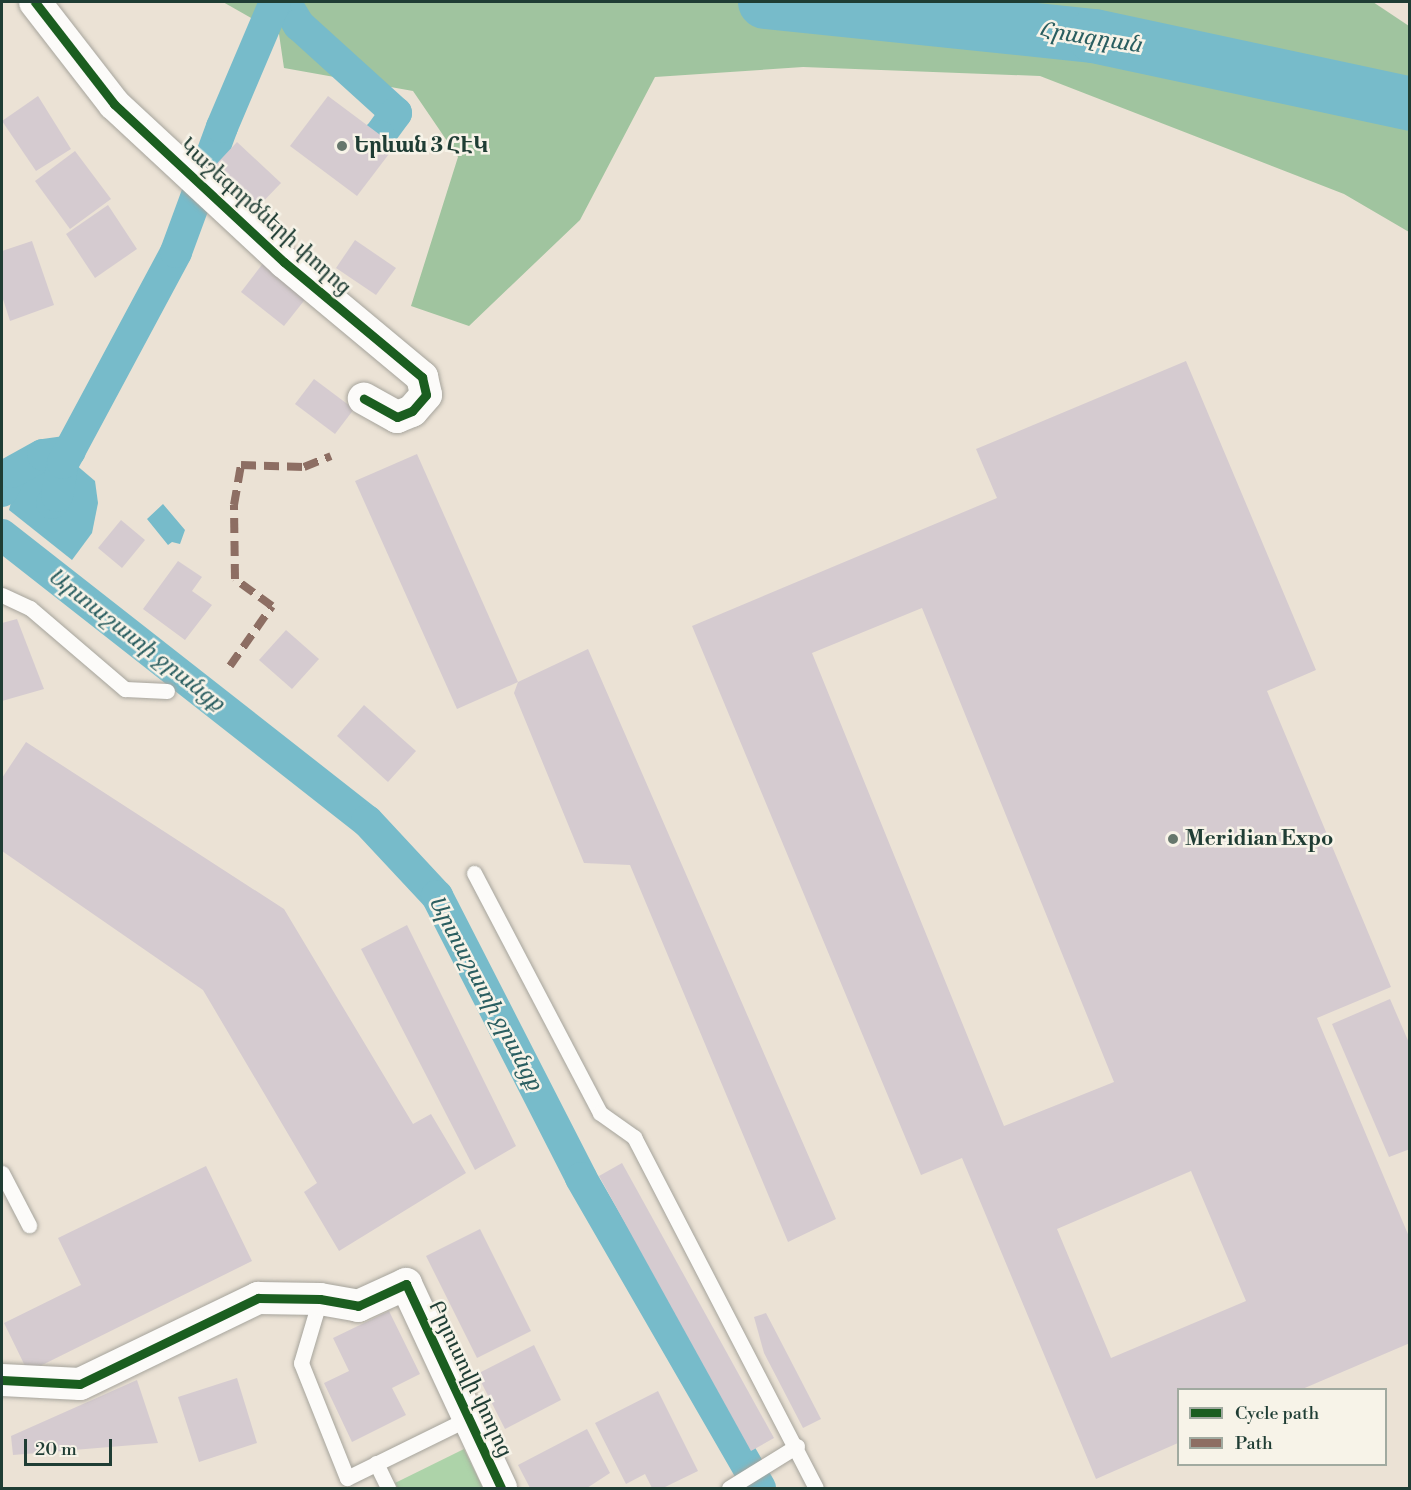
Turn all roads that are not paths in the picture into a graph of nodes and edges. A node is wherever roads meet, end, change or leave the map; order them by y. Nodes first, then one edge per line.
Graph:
1 (35, 2) edge
2 (364, 399) dead end
3 (2, 595) edge
4 (167, 691) dead end
5 (474, 873) dead end
6 (2, 1173) edge
7 (29, 1225) dead end
8 (320, 1299) junction
9 (2, 1380) edge
10 (468, 1418) junction
11 (797, 1446) junction
12 (376, 1463) junction
13 (388, 1488) edge
14 (501, 1488) edge
15 (729, 1488) edge
16 (816, 1488) edge

1 - 2 street, Կաշեգործների փողոց
3 - 4 lane
5 - 11 lane
6 - 7 lane
8 - 9 street
8 - 10 street, Բրյուսովի փողոց
8 - 12 lane
10 - 12 lane
10 - 14 street, Բրյուսովի փողոց
11 - 15 lane
11 - 16 lane
12 - 13 lane

